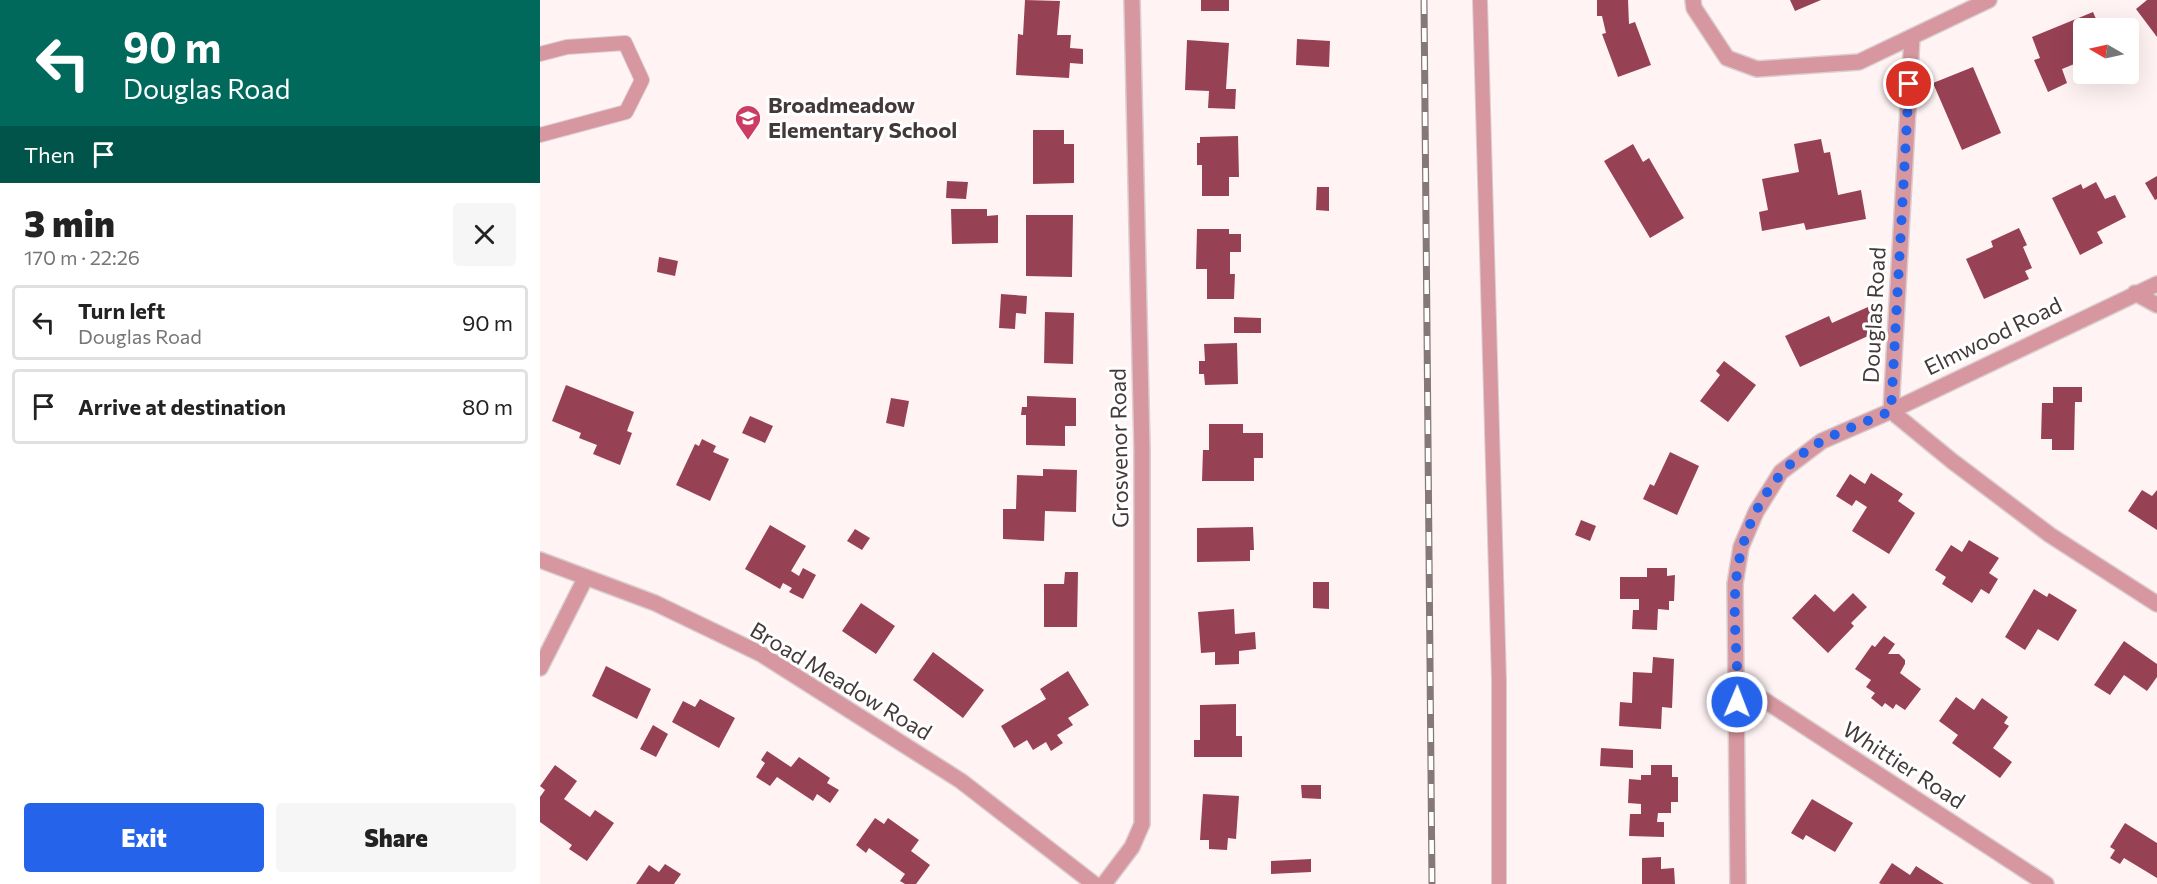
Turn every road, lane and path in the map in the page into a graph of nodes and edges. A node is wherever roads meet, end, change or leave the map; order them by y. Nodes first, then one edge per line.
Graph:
1 (1132, 0) edge
2 (1480, 0) edge
3 (1693, 0) edge
4 (1989, 0) edge
5 (1912, 37) junction
6 (540, 54) edge
7 (540, 135) edge
8 (2157, 284) edge
9 (2135, 293) junction
10 (2157, 305) edge
11 (1891, 411) junction
12 (540, 560) edge
13 (585, 579) junction
14 (2157, 604) edge
15 (540, 668) edge
16 (1738, 683) junction
17 (1094, 884) edge
18 (1104, 884) edge
19 (1499, 884) edge
20 (1738, 884) edge
21 (2046, 884) edge

1 - 18 street, Grosvenor Road
2 - 19 lane
3 - 5 street
4 - 5 street
5 - 11 street, Douglas Road
6 - 7 lane
8 - 9 street, Elmwood Road
9 - 10 street
9 - 11 street, Elmwood Road
11 - 14 street, Douglas Road
11 - 16 street, Elmwood Road
12 - 13 street, Broad Meadow Road
13 - 15 street
13 - 17 street, Broad Meadow Road
16 - 20 street, Elmwood Road
16 - 21 street, Whittier Road

